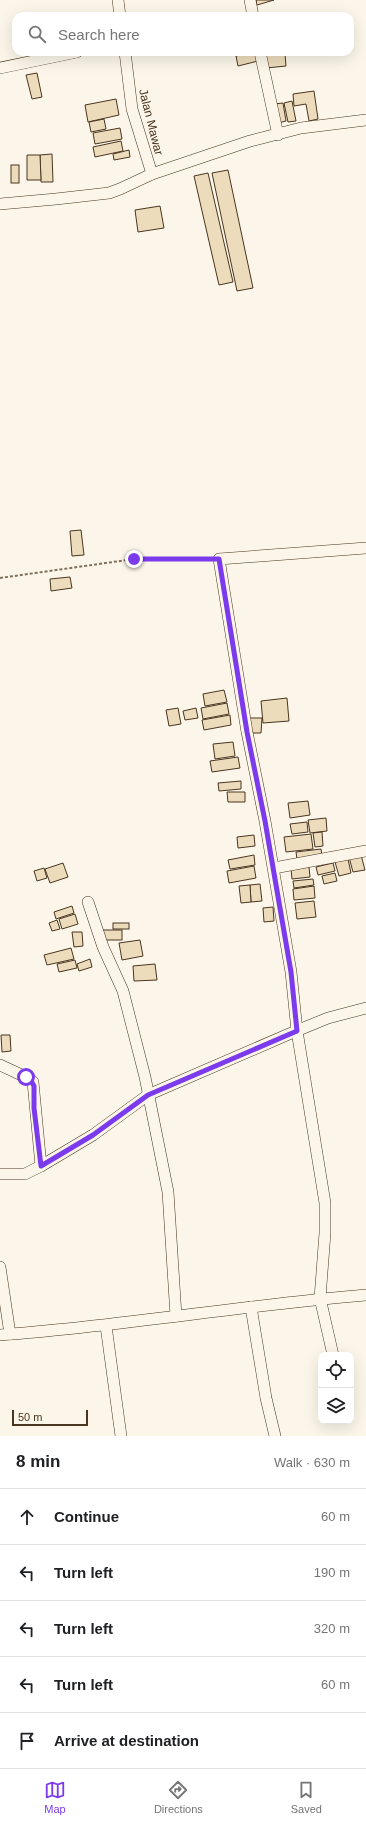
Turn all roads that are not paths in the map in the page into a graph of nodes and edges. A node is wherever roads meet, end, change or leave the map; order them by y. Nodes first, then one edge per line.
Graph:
1 (118, 0) edge
2 (250, 0) edge
3 (120, 12) edge
4 (252, 12) edge
5 (58, 56) edge
6 (125, 56) edge
7 (261, 56) edge
8 (0, 68) edge
9 (366, 120) edge
10 (278, 135) junction
11 (152, 174) junction
12 (0, 204) edge
13 (366, 548) edge
14 (366, 851) edge
15 (274, 868) junction
16 (88, 902) dead end
17 (366, 1008) edge
18 (297, 1031) junction
19 (0, 1065) edge
20 (148, 1095) junction
21 (41, 1166) junction
22 (0, 1174) edge
23 (0, 1267) edge
24 (366, 1295) edge
25 (320, 1298) junction
26 (251, 1306) junction
27 (176, 1316) junction
28 (106, 1326) junction
29 (5, 1334) edge
30 (332, 1352) edge
31 (121, 1436) edge
32 (275, 1436) edge

1 - 3 street
2 - 4 street
5 - 8 street
6 - 11 street, Jalan Mawar
7 - 10 street
9 - 10 street
10 - 11 street
11 - 12 street
13 - 15 street
14 - 15 street
15 - 18 street
16 - 20 street
17 - 18 street
18 - 20 street
18 - 25 street
19 - 21 street
20 - 21 street
20 - 27 street
21 - 22 street
23 - 29 street
24 - 25 street
25 - 26 street
25 - 30 street
26 - 27 street
26 - 32 street
27 - 28 street
28 - 29 street
28 - 31 street

